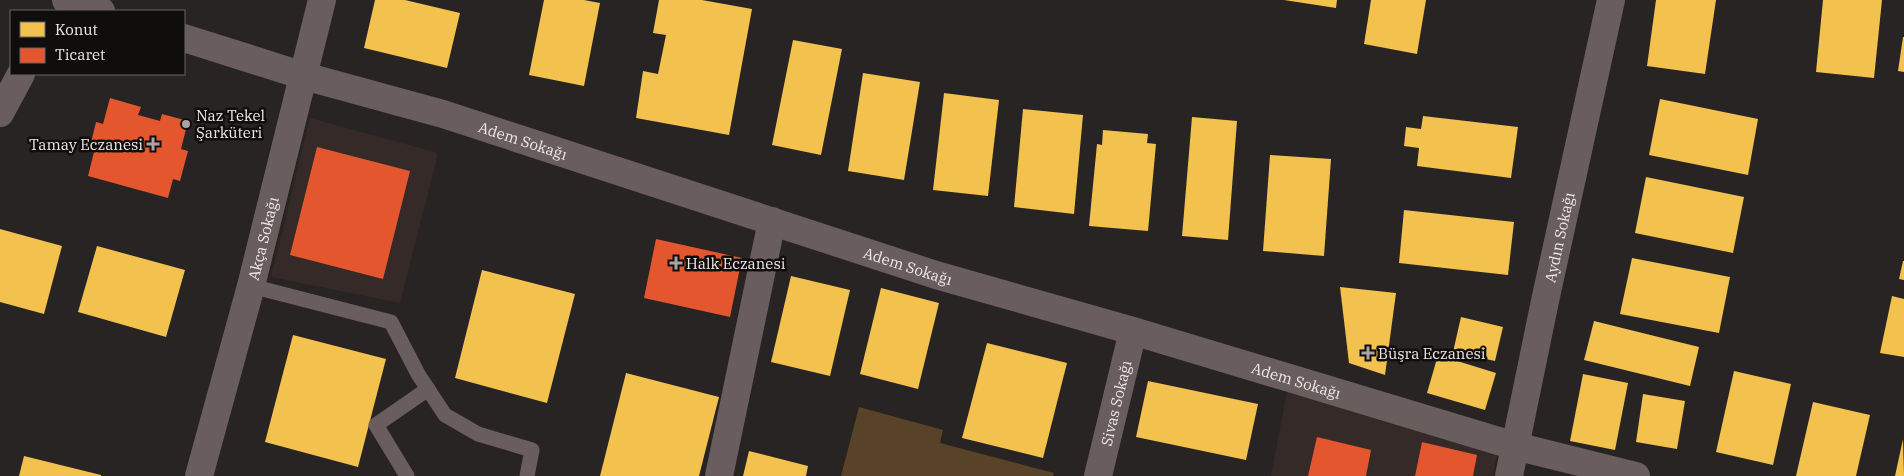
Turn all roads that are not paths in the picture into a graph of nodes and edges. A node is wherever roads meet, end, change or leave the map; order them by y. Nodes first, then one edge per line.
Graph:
1 (66, 0) edge
2 (322, 0) edge
3 (1611, 0) edge
4 (98, 10) edge
5 (185, 38) edge
6 (20, 75) edge
7 (304, 76) junction
8 (0, 113) edge
9 (772, 221) junction
10 (251, 286) junction
11 (1132, 331) junction
12 (428, 389) junction
13 (1515, 446) junction
14 (199, 476) edge
15 (407, 476) edge
16 (527, 476) edge
17 (719, 476) edge
18 (1098, 476) edge
19 (1510, 476) edge
20 (1636, 476) edge

1 - 4 street
2 - 7 street, Akça Sokağı
3 - 13 street, Aydın Sokağı
5 - 7 street, Adem Sokağı
6 - 8 street
7 - 9 street, Adem Sokağı
7 - 10 street, Akça Sokağı
9 - 11 street, Adem Sokağı
9 - 17 street
10 - 12 lane
10 - 14 street, Akça Sokağı
11 - 13 street, Adem Sokağı
11 - 18 street, Sivas Sokağı
12 - 15 lane
12 - 16 lane
13 - 19 street, Aydın Sokağı
13 - 20 street, Adem Sokağı

